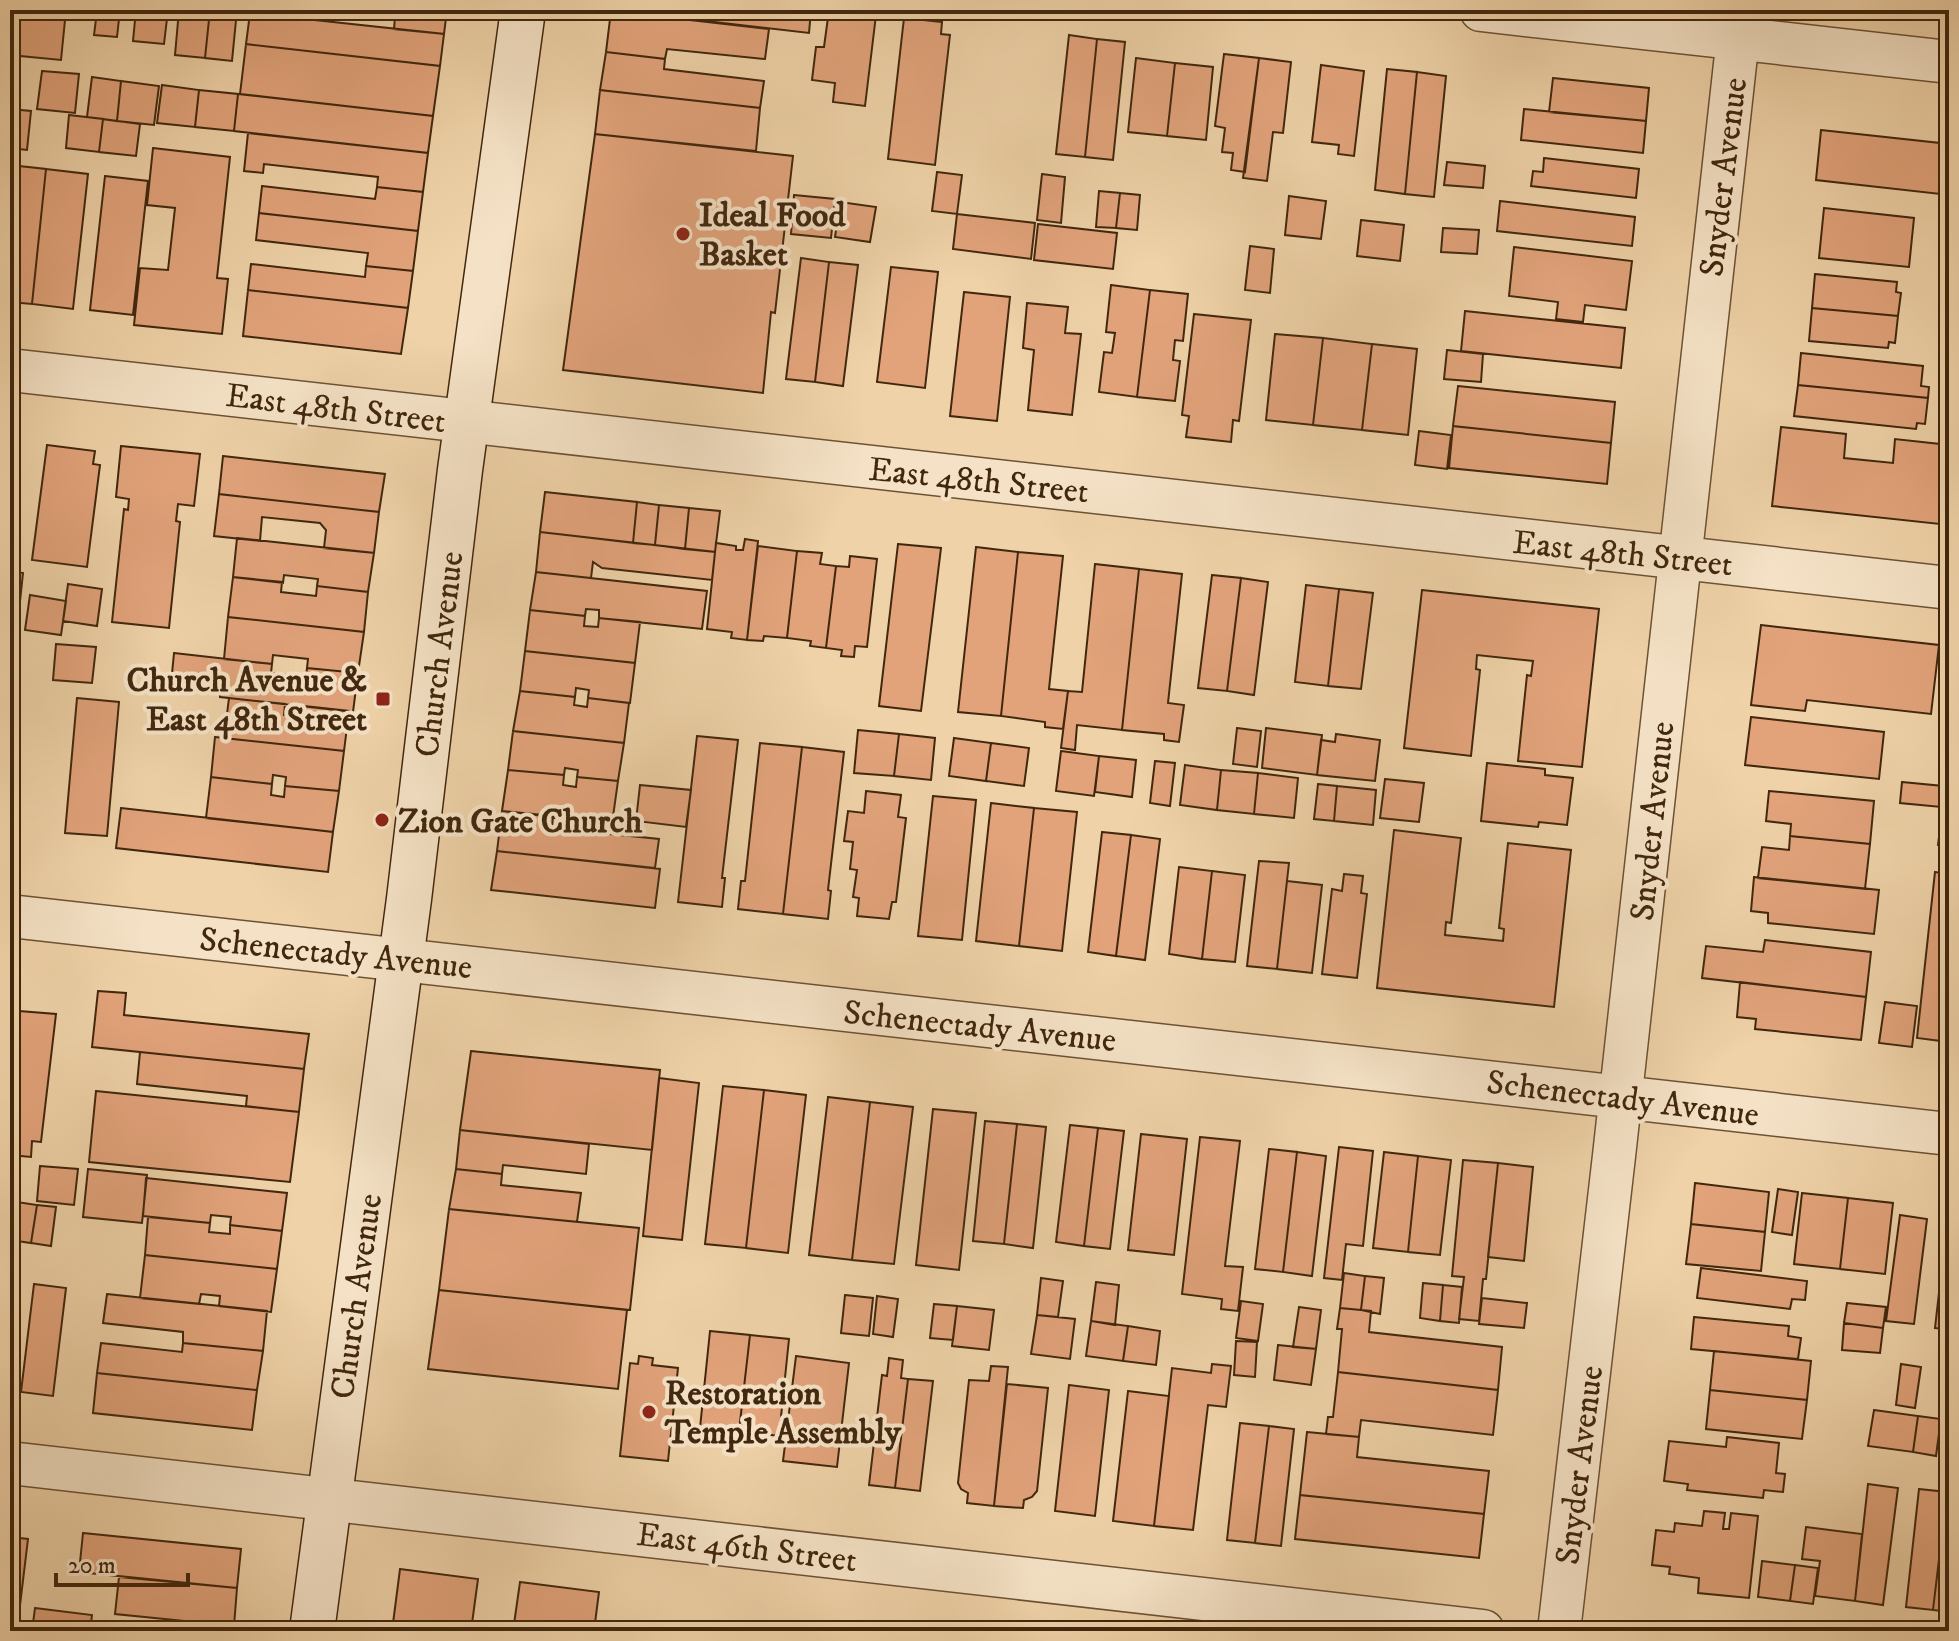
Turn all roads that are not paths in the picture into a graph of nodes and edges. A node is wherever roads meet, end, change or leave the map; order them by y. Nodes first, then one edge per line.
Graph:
1 (523, 10) edge
2 (1481, 10) edge
3 (1739, 24) edge
4 (1949, 62) edge
5 (10, 370) edge
6 (467, 422) junction
7 (1679, 558) junction
8 (1949, 588) edge
9 (10, 916) edge
10 (401, 960) junction
11 (1620, 1097) junction
12 (1949, 1134) edge
13 (10, 1463) edge
14 (328, 1499) junction
15 (312, 1631) edge
16 (1483, 1631) edge
17 (1559, 1631) edge

1 - 6 main road, Church Avenue
2 - 3 street
3 - 4 street
3 - 7 street, Snyder Avenue
5 - 6 street, East 48th Street
6 - 7 street, East 48th Street
6 - 10 main road, Church Avenue
7 - 8 street, East 48th Street
7 - 11 street, Snyder Avenue
9 - 10 street, Schenectady Avenue
10 - 11 street, Schenectady Avenue
10 - 14 main road, Church Avenue
11 - 12 street, Schenectady Avenue
11 - 17 street, Snyder Avenue
13 - 14 street, East 46th Street
14 - 15 main road, Church Avenue
14 - 16 street, East 46th Street

